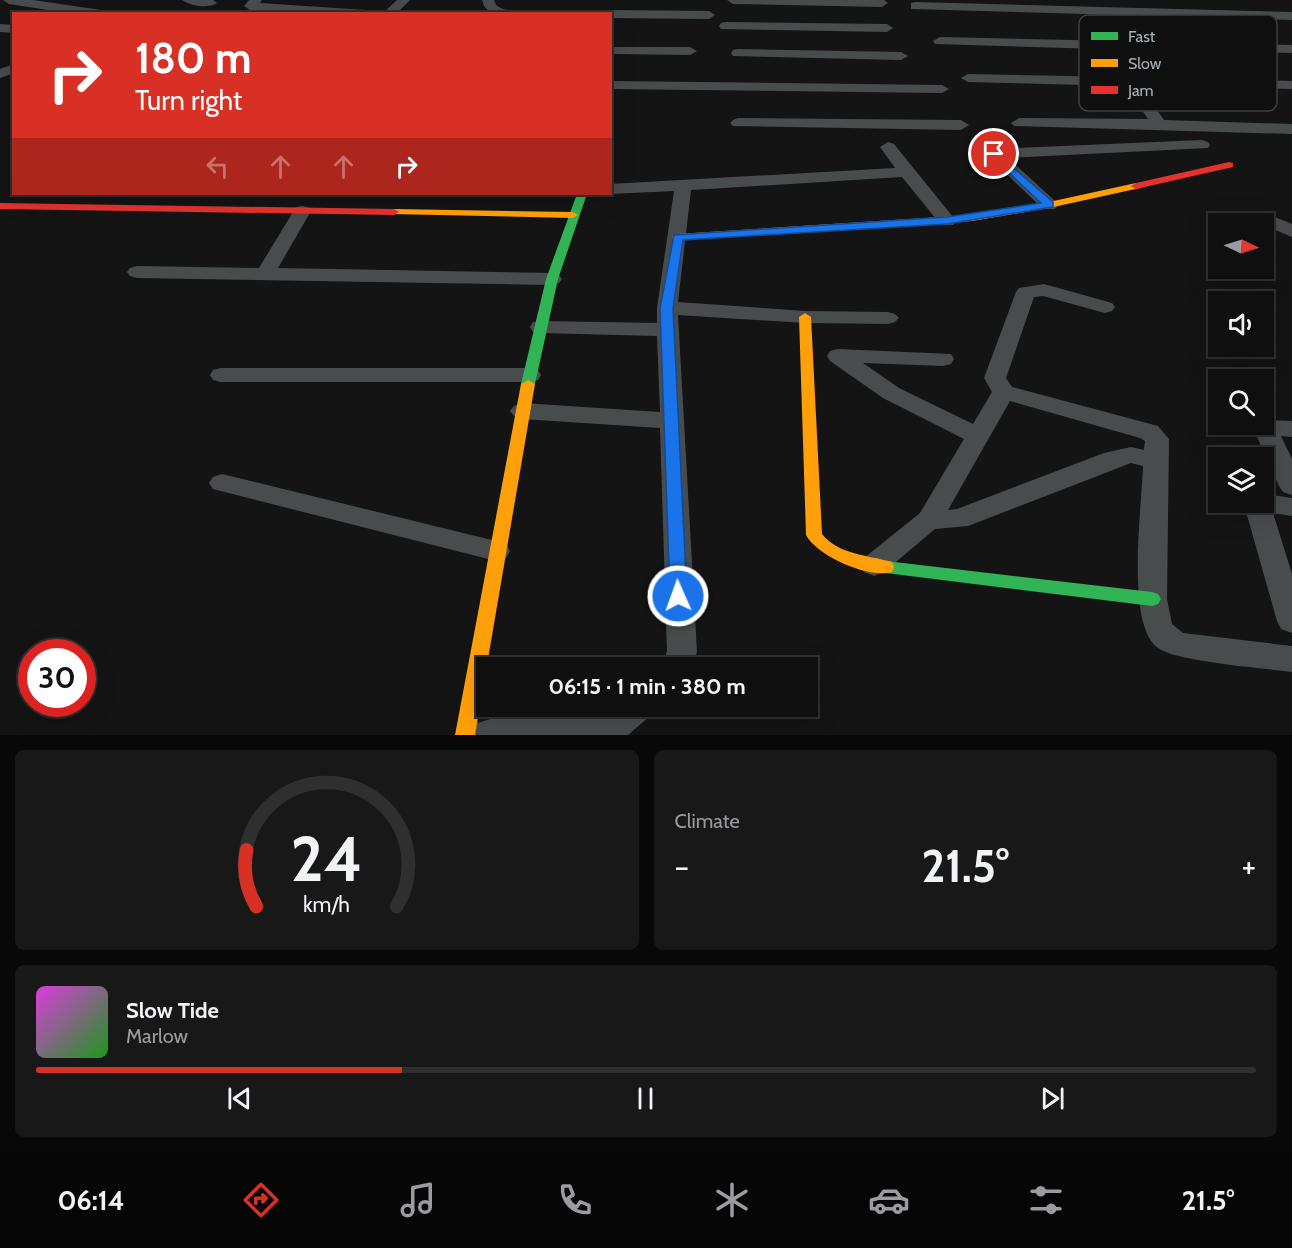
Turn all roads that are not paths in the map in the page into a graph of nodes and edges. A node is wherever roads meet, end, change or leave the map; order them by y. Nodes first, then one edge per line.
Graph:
1 (9, 0) edge
2 (69, 0) edge
3 (188, 0) edge
4 (194, 0) edge
5 (256, 0) edge
6 (404, 0) edge
7 (488, 0) edge
8 (621, 0) edge
9 (733, 0) edge
10 (801, 0) edge
11 (1089, 0) edge
12 (1202, 0) edge
13 (211, 3) dead end
14 (882, 3) dead end
15 (53, 6) junction
16 (915, 6) dead end
17 (1098, 11) junction
18 (80, 12) edge
19 (337, 12) edge
20 (390, 12) edge
21 (498, 12) edge
22 (612, 13) edge
23 (612, 14) edge
24 (1219, 14) junction
25 (709, 15) dead end
26 (1101, 15) edge
27 (1256, 15) edge
28 (1277, 16) edge
29 (1292, 16) edge
30 (725, 26) dead end
31 (808, 27) junction
32 (887, 28) dead end
33 (612, 34) edge
34 (940, 41) dead end
35 (1079, 45) edge
36 (1277, 49) edge
37 (1292, 49) edge
38 (690, 51) dead end
39 (738, 53) dead end
40 (901, 56) dead end
41 (11, 60) edge
42 (819, 71) junction
43 (968, 78) dead end
44 (1079, 80) edge
45 (2, 82) edge
46 (612, 85) edge
47 (1277, 85) edge
48 (1292, 85) edge
49 (942, 89) dead end
50 (1151, 111) edge
51 (738, 123) dead end
52 (1019, 123) dead end
53 (836, 124) junction
54 (1159, 124) junction
55 (961, 125) dead end
56 (1292, 129) edge
57 (1202, 145) dead end
58 (888, 147) dead end
59 (1229, 165) dead end
60 (907, 172) junction
61 (683, 185) junction
62 (612, 189) edge
63 (582, 195) edge
64 (1049, 205) junction
65 (0, 206) edge
66 (303, 211) junction
67 (573, 215) junction
68 (947, 221) junction
69 (1274, 223) edge
70 (1292, 231) edge
71 (678, 237) junction
72 (137, 272) dead end
73 (265, 274) junction
74 (552, 279) junction
75 (1106, 307) dead end
76 (805, 317) junction
77 (888, 318) dead end
78 (667, 319) junction
79 (541, 327) junction
80 (806, 354) junction
81 (838, 356) junction
82 (943, 359) dead end
83 (221, 375) dead end
84 (530, 375) junction
85 (1004, 392) junction
86 (522, 411) junction
87 (672, 421) junction
88 (1292, 429) edge
89 (979, 436) junction
90 (1156, 461) junction
91 (222, 483) dead end
92 (1292, 486) edge
93 (1292, 507) edge
94 (929, 520) junction
95 (496, 551) junction
96 (874, 565) junction
97 (1152, 599) junction
98 (1292, 621) edge
99 (482, 634) junction
100 (495, 657) edge
101 (680, 657) edge
102 (1292, 659) edge
103 (521, 717) edge
104 (539, 717) edge
105 (627, 717) edge
106 (608, 734) edge
107 (465, 735) edge
108 (483, 735) edge

1 - 15 street
2 - 15 street
3 - 4 street
4 - 13 street
5 - 19 street
6 - 20 street
7 - 21 street
8 - 22 street
9 - 10 street
10 - 14 street
10 - 31 street
11 - 17 street
12 - 24 street
15 - 18 street
16 - 17 street
17 - 24 street
17 - 26 street
23 - 25 street
24 - 27 street
28 - 29 street
30 - 31 street
31 - 32 street
31 - 42 street
33 - 38 street
34 - 35 street
36 - 37 street
39 - 42 street
40 - 42 street
41 - 45 street
42 - 46 street
42 - 49 street
42 - 53 street
43 - 44 street
47 - 48 street
50 - 54 street
51 - 53 street
52 - 54 street
53 - 55 street
54 - 56 street
57 - 64 street
58 - 60 street
59 - 64 street
60 - 61 street
60 - 68 street
61 - 62 street
61 - 71 street
63 - 67 street
64 - 68 street
65 - 66 street
66 - 67 street
66 - 73 street
67 - 74 street
68 - 71 street
69 - 70 street
71 - 78 street
72 - 73 street
73 - 74 street
74 - 79 street
75 - 85 street
76 - 77 street
76 - 78 street
76 - 80 street
78 - 79 street
78 - 87 street
79 - 84 street
80 - 81 street
80 - 96 street
81 - 82 street
81 - 89 street
83 - 84 street
84 - 86 street
85 - 89 street
85 - 90 street
86 - 87 street
86 - 95 street
87 - 101 street
88 - 92 street
89 - 94 street
90 - 94 street
90 - 97 street
91 - 95 street
93 - 98 street
94 - 96 street
95 - 99 street
96 - 97 street
97 - 102 street
99 - 100 street
99 - 107 street
103 - 108 street
104 - 106 street
105 - 106 street

